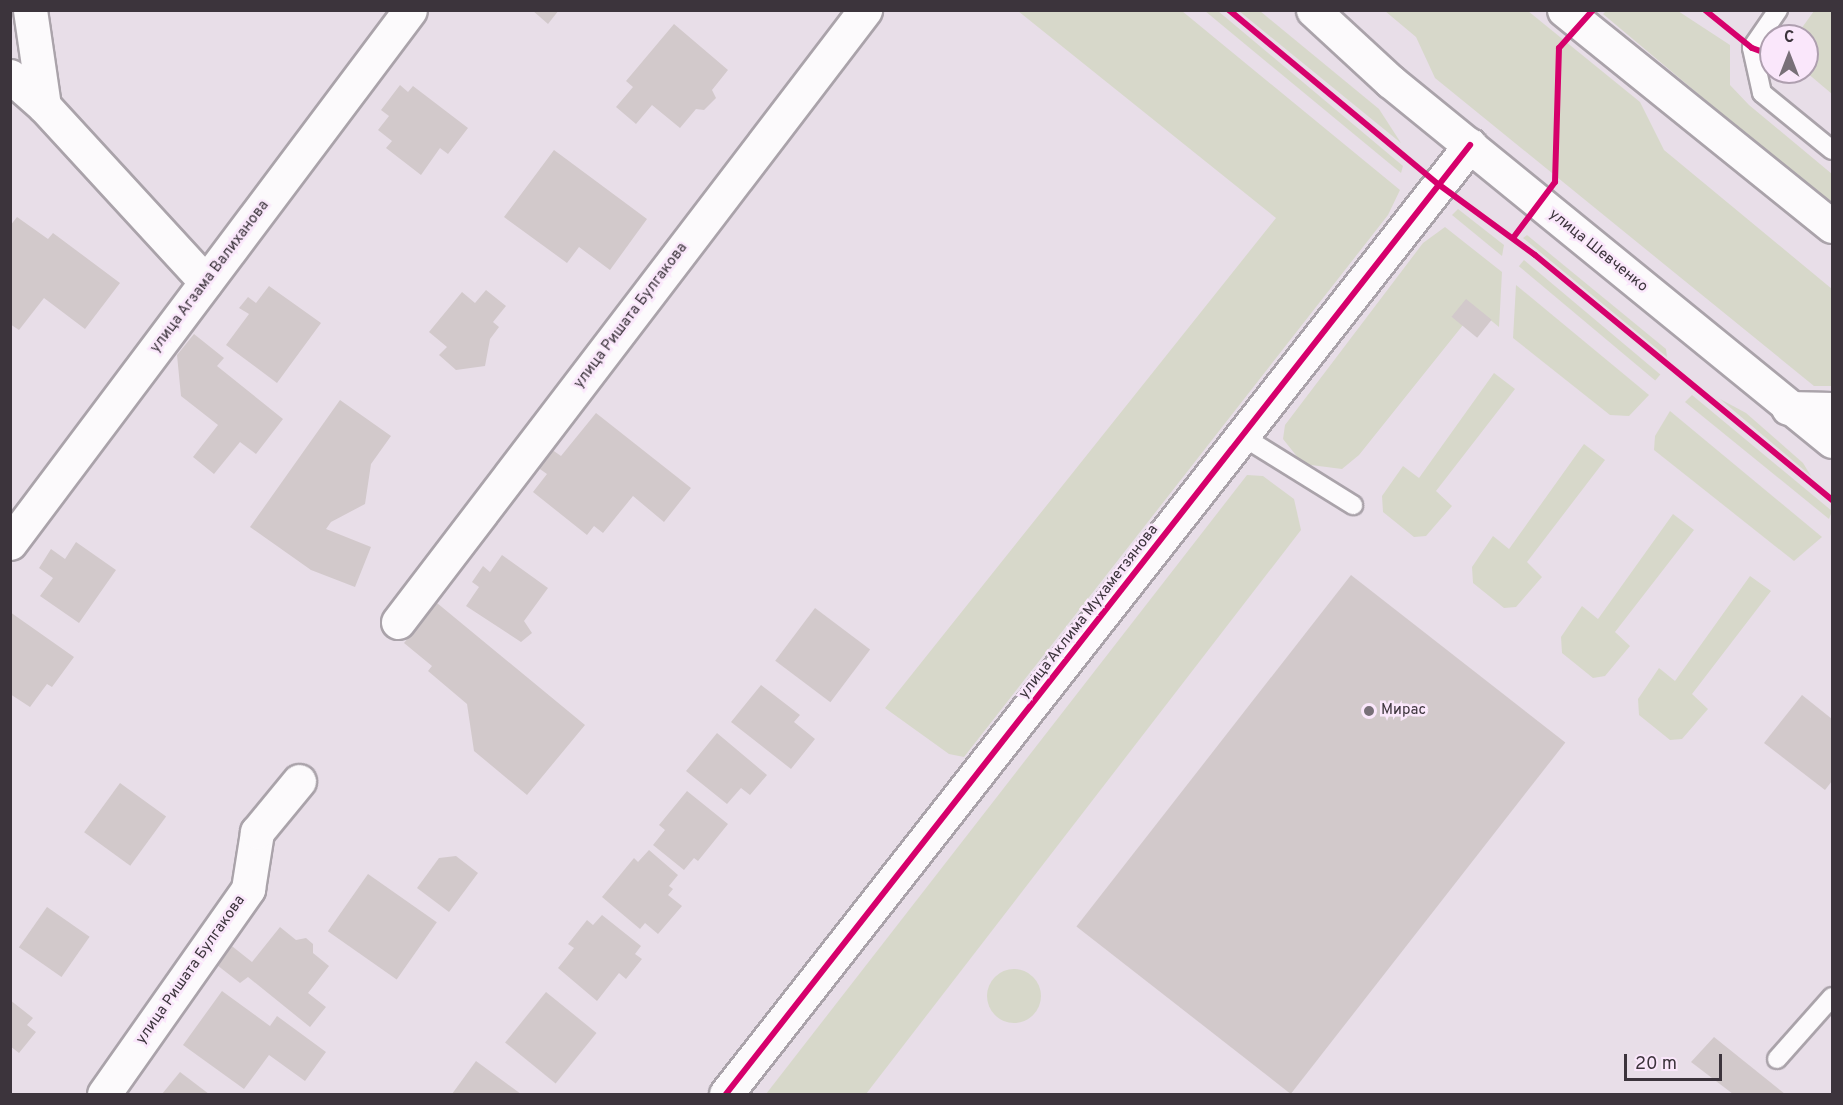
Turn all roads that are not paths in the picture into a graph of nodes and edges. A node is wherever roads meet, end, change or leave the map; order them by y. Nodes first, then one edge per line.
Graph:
1 (30, 10) edge
2 (410, 10) edge
3 (865, 10) edge
4 (1313, 10) edge
5 (1564, 10) edge
6 (1778, 10) edge
7 (10, 76) edge
8 (44, 106) junction
9 (1470, 145) junction
10 (1833, 150) edge
11 (1833, 226) edge
12 (206, 282) junction
13 (1788, 408) junction
14 (1833, 410) edge
15 (1242, 436) junction
16 (1833, 441) edge
17 (1353, 505) dead end
18 (10, 543) edge
19 (398, 622) dead end
20 (299, 780) dead end
21 (1833, 997) edge
22 (1777, 1059) dead end
23 (104, 1095) edge
24 (726, 1095) edge

1 - 8 street
2 - 12 street, улица Агзама Валиханова
3 - 19 street, улица Ришата Булгакова
4 - 9 street, улица Шевченко
5 - 11 street
6 - 10 lane
7 - 8 street
8 - 12 street
9 - 13 street, улица Шевченко
9 - 15 street, улица Аклима Мухаметзянова
12 - 18 street, улица Агзама Валиханова
13 - 14 street
13 - 16 street, улица Шевченко
15 - 17 lane
15 - 24 street, улица Аклима Мухаметзянова
20 - 23 street, улица Ришата Булгакова
21 - 22 lane

